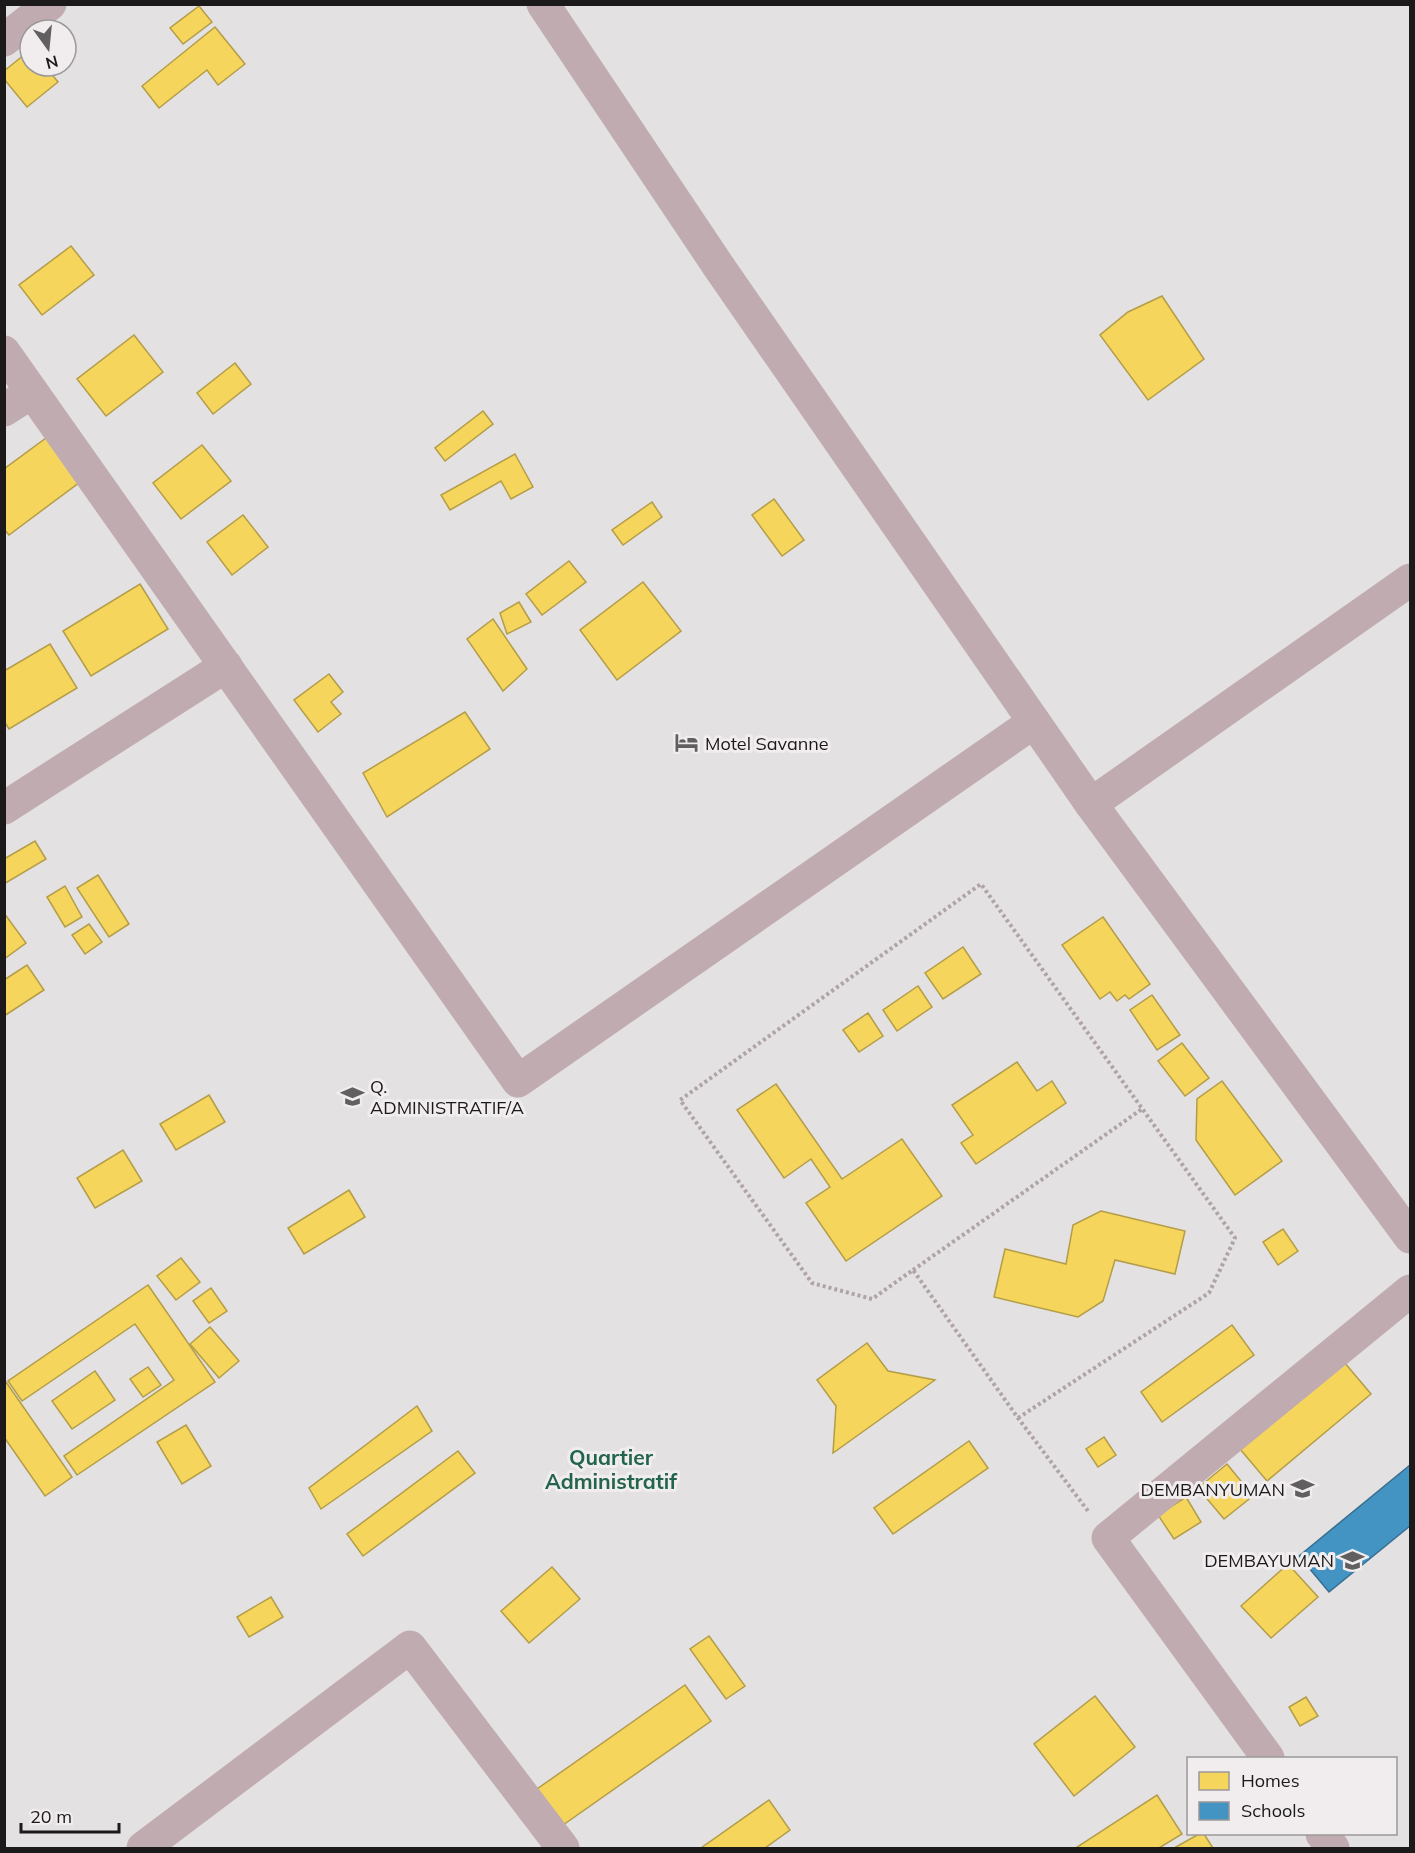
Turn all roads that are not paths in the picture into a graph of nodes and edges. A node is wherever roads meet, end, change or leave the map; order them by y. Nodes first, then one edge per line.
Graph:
1 (50, 4) edge
2 (543, 4) edge
3 (4, 40) edge
4 (4, 352) edge
5 (32, 392) junction
6 (4, 410) edge
7 (1410, 580) edge
8 (226, 666) junction
9 (1034, 722) junction
10 (1091, 804) junction
11 (4, 808) edge
12 (1410, 1237) edge
13 (1410, 1291) edge
14 (1267, 1757) edge
15 (1323, 1835) edge
16 (143, 1848) edge
17 (563, 1848) edge
18 (1333, 1848) edge

1 - 3 street
2 - 9 street
4 - 5 street
5 - 6 street
5 - 8 street
7 - 10 street
8 - 9 street
8 - 11 street
9 - 10 street
10 - 12 street
13 - 14 street
15 - 18 street
16 - 17 street

